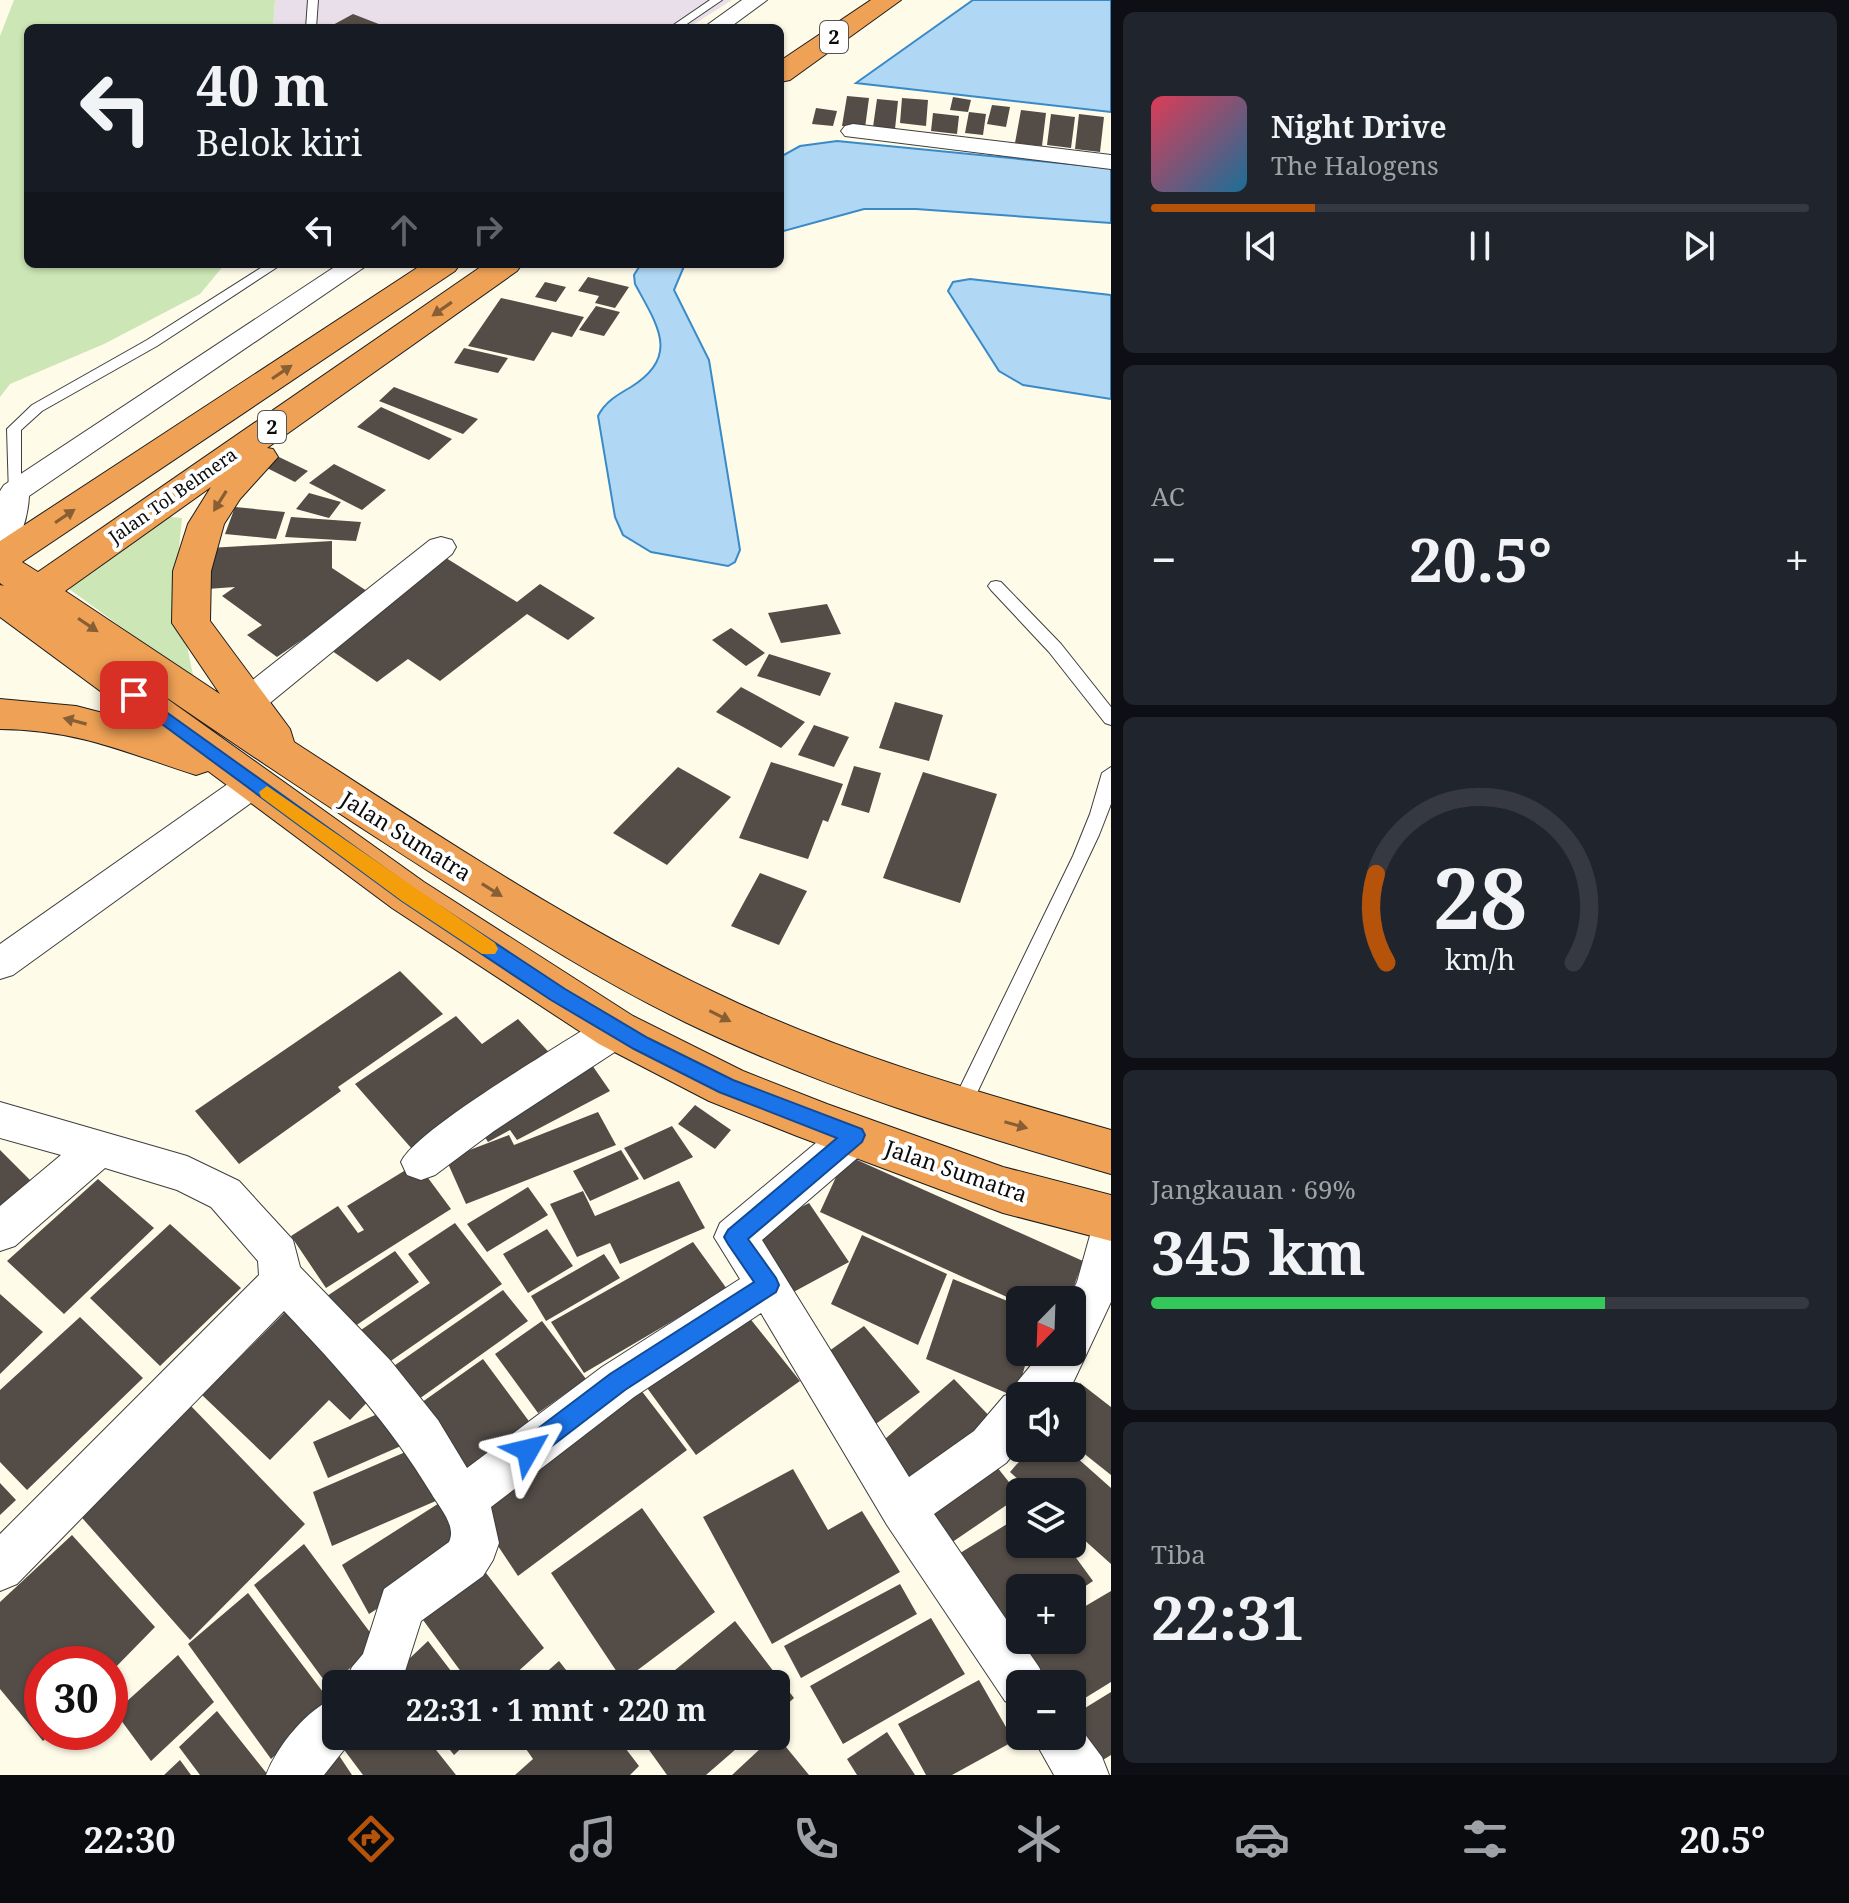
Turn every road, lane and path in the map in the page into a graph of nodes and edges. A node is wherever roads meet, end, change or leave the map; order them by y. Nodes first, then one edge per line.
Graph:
1 (313, 0) edge
2 (717, 0) edge
3 (756, 0) edge
4 (888, 0) edge
5 (311, 24) edge
6 (680, 24) edge
7 (720, 24) edge
8 (784, 71) edge
9 (853, 131) dead end
10 (1111, 162) edge
11 (270, 268) edge
12 (350, 268) edge
13 (438, 268) edge
14 (500, 268) edge
15 (402, 337) junction
16 (14, 492) junction
17 (441, 547) dead end
18 (0, 548) edge
19 (0, 559) edge
20 (0, 565) edge
21 (996, 586) dead end
22 (19, 594) edge
23 (248, 702) junction
24 (0, 714) edge
25 (1111, 719) edge
26 (1111, 773) edge
27 (274, 774) junction
28 (0, 964) edge
29 (616, 1030) junction
30 (960, 1108) junction
31 (0, 1120) edge
32 (855, 1135) junction
33 (98, 1149) junction
34 (1111, 1152) edge
35 (421, 1162) dead end
36 (1111, 1218) edge
37 (1111, 1228) edge
38 (0, 1232) edge
39 (280, 1276) junction
40 (768, 1285) junction
41 (1086, 1308) edge
42 (1006, 1428) edge
43 (461, 1501) junction
44 (903, 1509) junction
45 (0, 1567) edge
46 (381, 1670) edge
47 (1012, 1670) edge
48 (322, 1738) edge
49 (1067, 1750) edge
50 (291, 1775) edge
51 (1084, 1775) edge

1 - 5 lane
2 - 6 lane
3 - 7 street
4 - 8 highway, 2
9 - 10 street
11 - 16 lane
12 - 16 street
19 -> 13 highway, Jalan Tol Belmera / 2
14 -> 15 highway, Jalan Tol Belmera / 2
15 - 22 highway, Jalan Tol Belmera / 2
15 -> 23 highway
16 - 18 street
17 - 23 street
20 - 22 highway, Jalan Sumatra
21 - 25 lane
22 - 27 highway, Jalan Sumatra
23 - 27 highway
27 -> 24 highway
26 - 30 lane
27 - 28 street
27 - 29 highway, Jalan Sumatra
27 -> 30 highway, Jalan Sumatra
29 - 32 highway, Jalan Sumatra
29 - 35 street
30 -> 34 highway, Jalan Sumatra
31 - 33 street
32 - 36 highway, Jalan Sumatra
32 - 40 street
33 - 38 street
33 - 39 street
37 - 41 street
39 - 43 street
39 - 45 street
40 - 43 street
40 - 44 street
42 - 44 street
43 - 46 street
44 - 47 street
48 - 50 street
49 - 51 street

